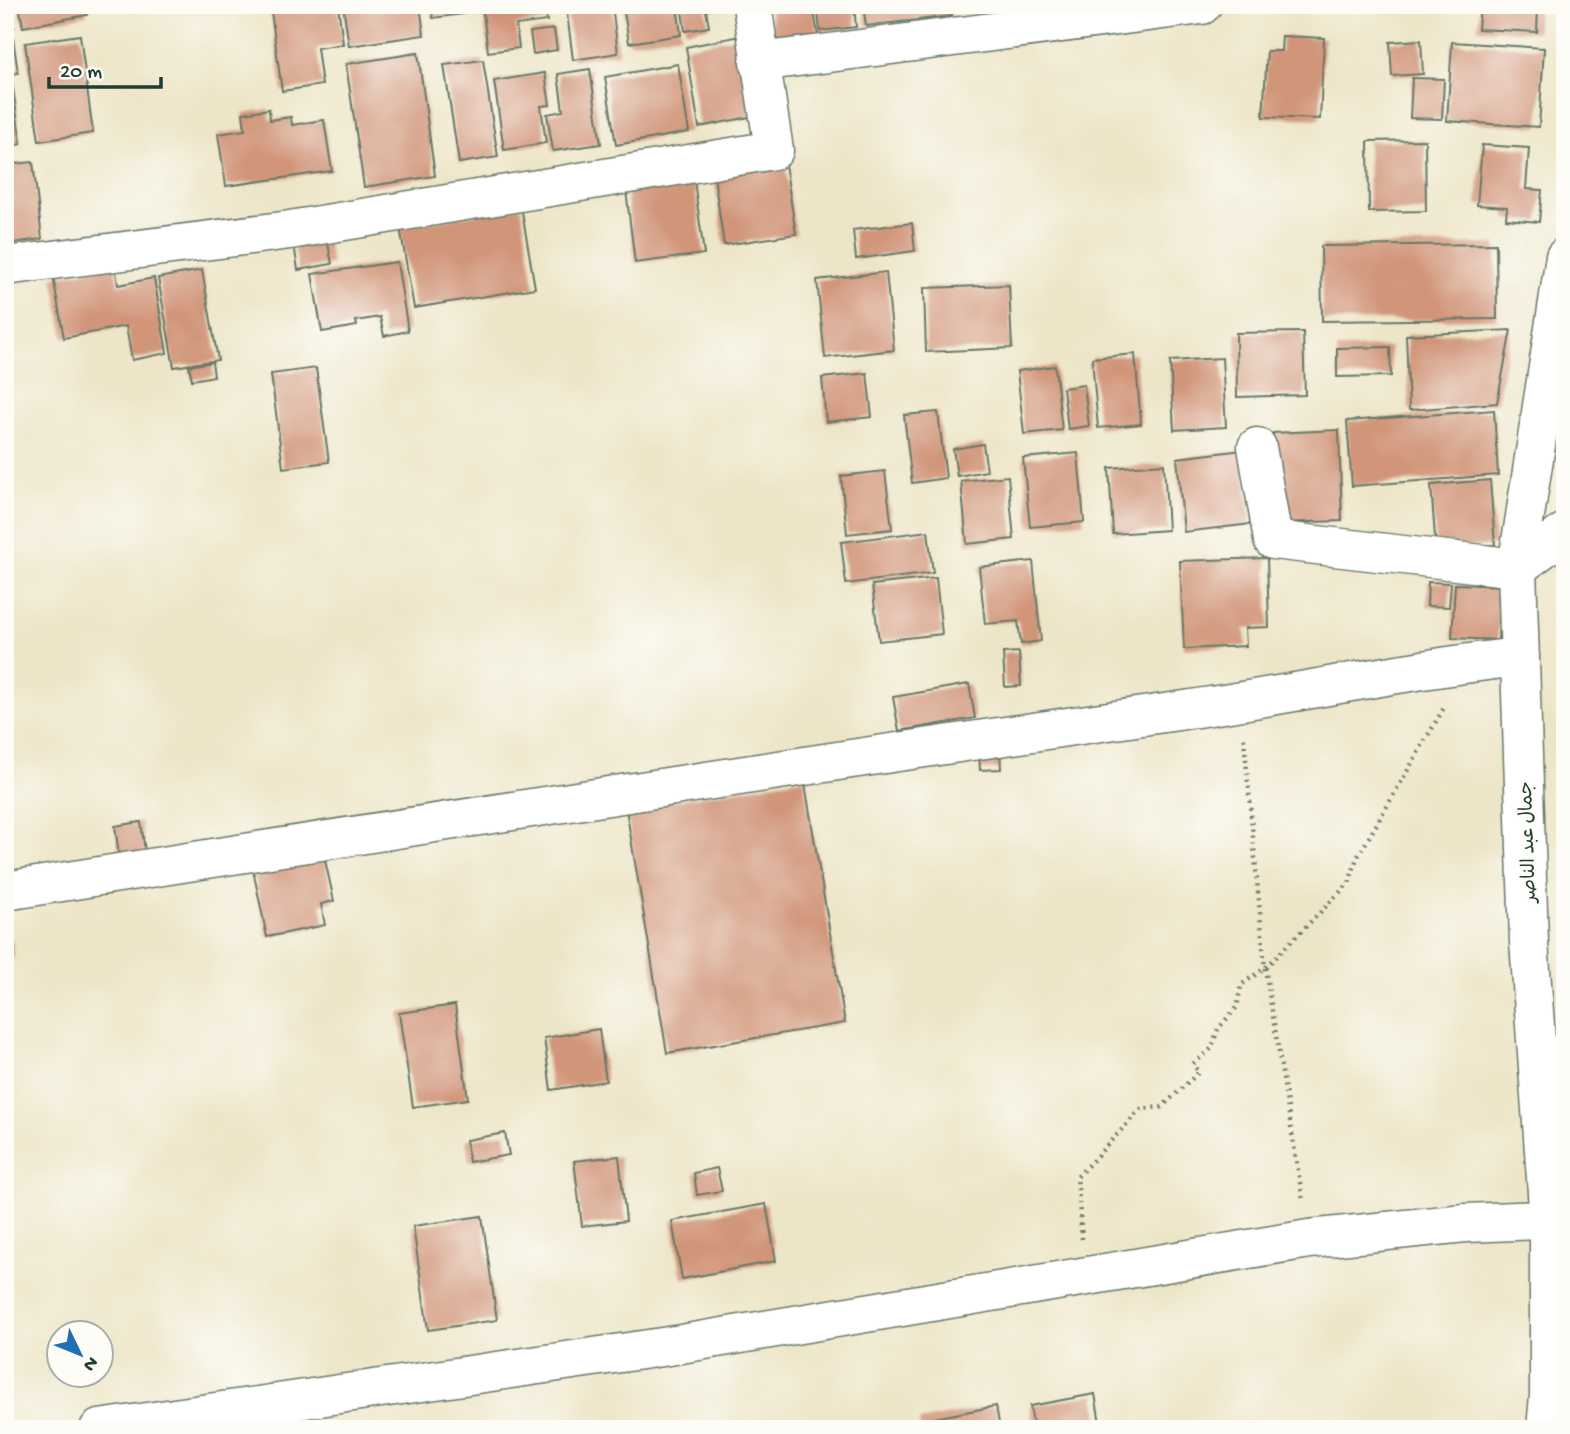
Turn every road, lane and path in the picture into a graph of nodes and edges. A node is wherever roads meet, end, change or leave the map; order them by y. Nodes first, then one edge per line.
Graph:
1 (10, 5) edge
2 (752, 5) edge
3 (1202, 5) edge
4 (5, 29) edge
5 (759, 62) junction
6 (1565, 257) edge
7 (5, 266) edge
8 (1558, 335) edge
9 (1257, 447) dead end
10 (1565, 532) edge
11 (1517, 568) junction
12 (1520, 657) junction
13 (1469, 662) junction
14 (1241, 702) junction
15 (5, 891) edge
16 (1265, 968) junction
17 (1557, 1220) edge
18 (1309, 1239) junction
19 (1084, 1277) junction
20 (99, 1429) edge
21 (1546, 1429) edge

1 - 4 path
2 - 5 main road
3 - 5 main road
5 - 7 main road
6 - 8 main road, جمال عبد الناصر
8 - 11 main road, جمال عبد الناصر
9 - 11 main road
10 - 11 main road
11 - 12 main road, جمال عبد الناصر
12 - 13 main road
12 - 17 main road, جمال عبد الناصر
13 - 14 main road
13 - 16 path
14 - 15 main road
14 - 16 path
16 - 18 path
16 - 19 path
17 - 18 main road
17 - 21 main road, جمال عبد الناصر
18 - 19 main road
19 - 20 main road

